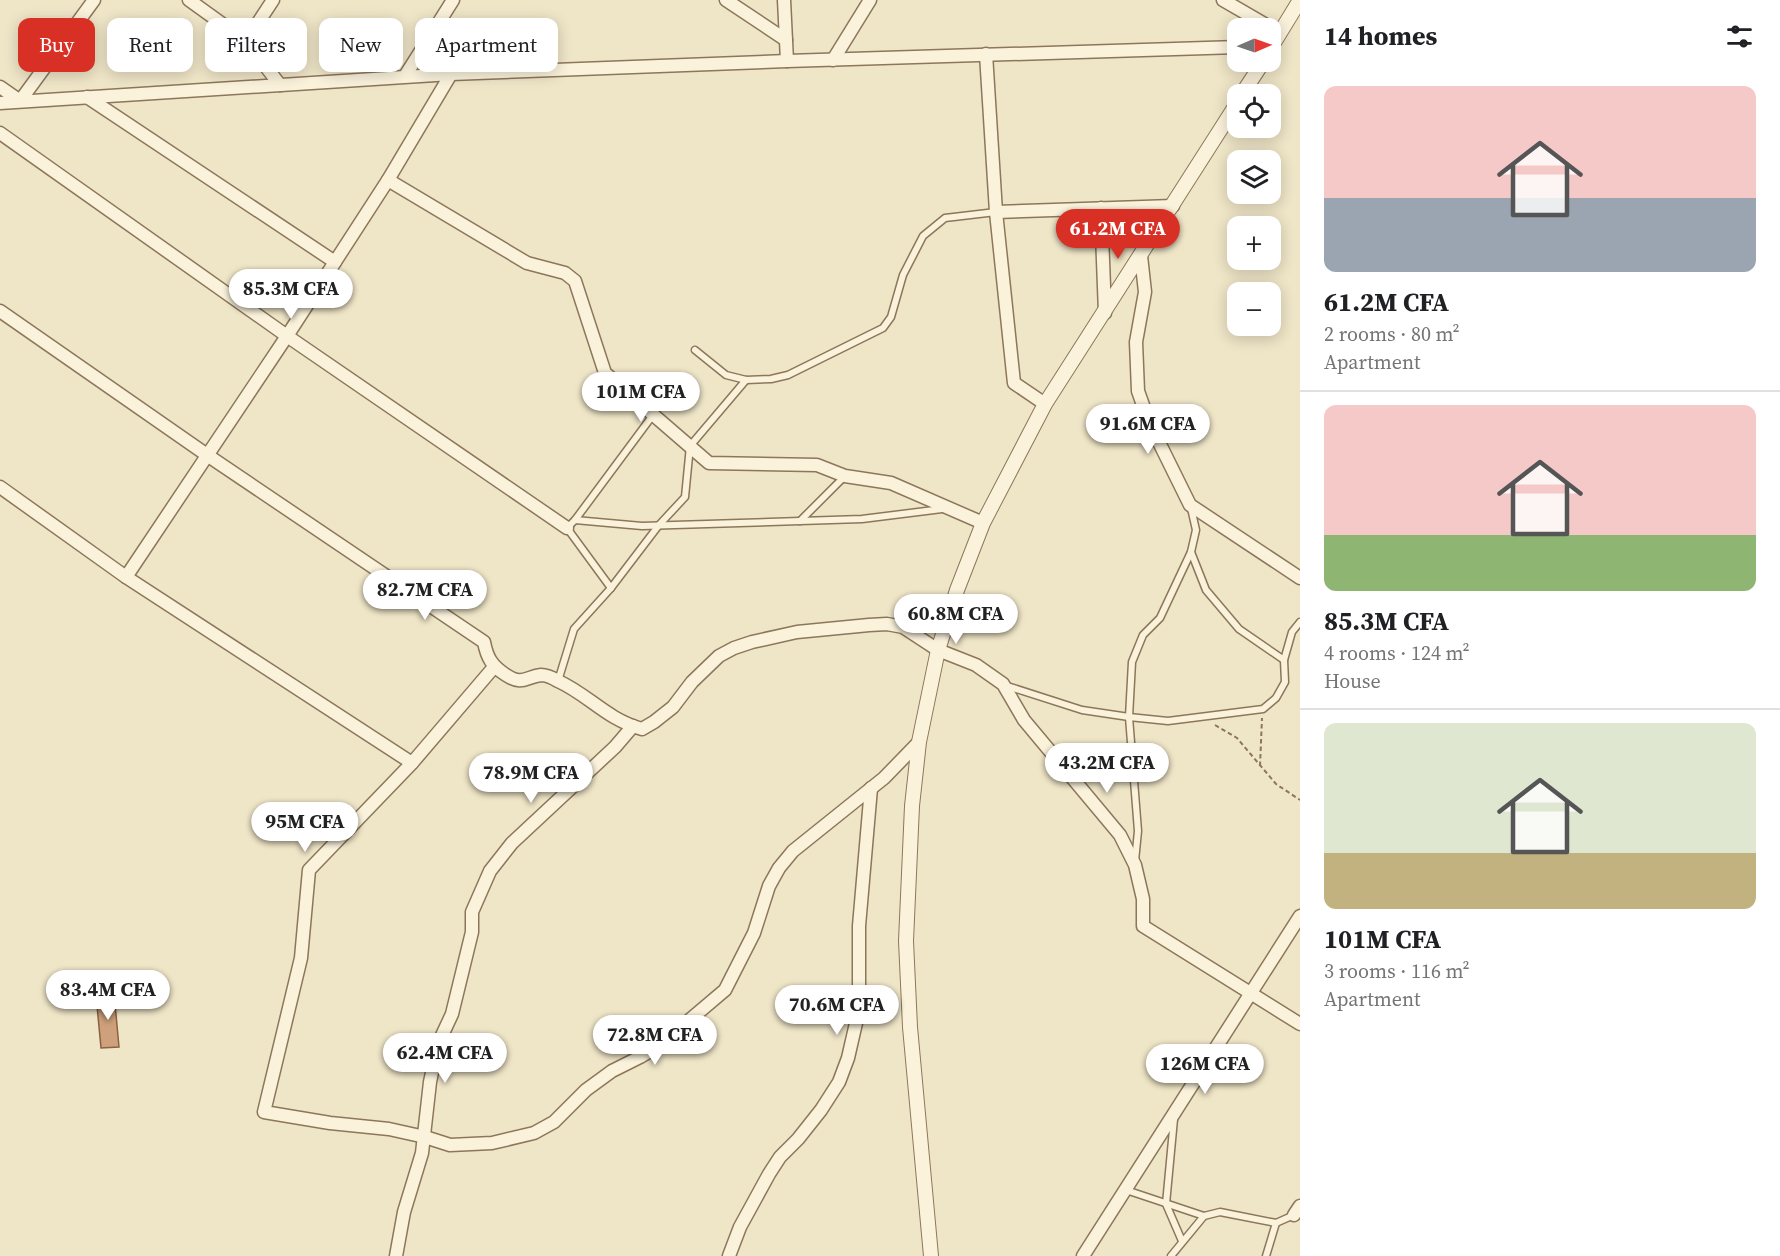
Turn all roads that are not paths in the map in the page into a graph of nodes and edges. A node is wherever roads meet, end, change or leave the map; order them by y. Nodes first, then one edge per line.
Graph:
1 (94, 0) edge
2 (189, 0) edge
3 (273, 0) edge
4 (453, 0) edge
5 (726, 0) edge
6 (784, 0) edge
7 (870, 0) edge
8 (1223, 0) edge
9 (1300, 0) edge
10 (215, 18) edge
11 (261, 18) edge
12 (1254, 18) edge
13 (1281, 31) edge
14 (786, 40) junction
15 (1227, 47) edge
16 (986, 54) junction
17 (833, 60) junction
18 (787, 61) junction
19 (270, 72) edge
20 (451, 74) junction
21 (405, 76) junction
22 (280, 85) junction
23 (0, 87) edge
24 (87, 97) junction
25 (20, 101) junction
26 (0, 103) edge
27 (1227, 120) edge
28 (0, 133) edge
29 (388, 180) junction
30 (1173, 206) junction
31 (1101, 208) junction
32 (996, 212) junction
33 (1141, 256) junction
34 (335, 262) junction
35 (0, 311) edge
36 (1105, 313) junction
37 (287, 336) junction
38 (695, 350) dead end
39 (746, 380) junction
40 (1046, 404) junction
41 (653, 415) junction
42 (690, 446) junction
43 (207, 455) junction
44 (845, 476) junction
45 (0, 487) edge
46 (1190, 505) junction
47 (949, 508) junction
48 (801, 521) junction
49 (983, 523) junction
50 (571, 524) junction
51 (659, 525) junction
52 (1191, 552) junction
53 (126, 577) junction
54 (1300, 578) edge
55 (611, 588) junction
56 (1300, 622) edge
57 (938, 650) junction
58 (1284, 660) junction
59 (494, 667) junction
60 (558, 681) junction
61 (1003, 684) junction
62 (1129, 717) junction
63 (633, 726) junction
64 (918, 742) junction
65 (412, 763) junction
66 (871, 788) junction
67 (1135, 865) junction
68 (1300, 916) edge
69 (1252, 994) junction
70 (1300, 1024) edge
71 (1174, 1115) junction
72 (425, 1137) junction
73 (1126, 1190) junction
74 (1166, 1204) junction
75 (1297, 1210) edge
76 (1204, 1216) junction
77 (1276, 1222) junction
78 (1182, 1241) junction
79 (396, 1256) edge
80 (729, 1256) edge
81 (931, 1256) edge
82 (1083, 1256) edge
83 (1171, 1256) edge
84 (1266, 1256) edge

1 - 25 street
2 - 10 street
3 - 11 street
4 - 21 street
5 - 14 street
6 - 14 street
7 - 17 street
8 - 12 street
9 - 13 street
14 - 18 street
15 - 16 street
16 - 17 street
16 - 32 street
17 - 18 street
18 - 20 street
19 - 22 street
20 - 21 street
20 - 29 street
21 - 22 street
22 - 24 street
23 - 25 street
24 - 25 street
24 - 34 street
25 - 26 street
27 - 30 street
28 - 37 street
29 - 34 street
29 - 41 street
30 - 31 street
30 - 33 street
31 - 32 street
31 - 36 street
32 - 39 lane
32 - 40 street
33 - 36 street
33 - 46 street
34 - 37 street
35 - 43 street
36 - 40 street
37 - 43 street
37 - 50 street
38 - 39 lane
39 - 42 lane
40 - 49 street
41 - 42 street
41 - 50 lane
42 - 44 street
42 - 51 lane
43 - 53 street
43 - 59 street
44 - 47 street
44 - 48 lane
45 - 53 street
46 - 52 lane
46 - 54 street
47 - 48 lane
47 - 49 street
48 - 51 lane
49 - 57 street
50 - 51 lane
50 - 55 lane
51 - 55 lane
52 - 58 lane
52 - 62 lane
53 - 65 street
55 - 60 lane
56 - 58 lane
57 - 61 street
57 - 63 street
57 - 64 street
58 - 62 lane
59 - 60 street
59 - 65 street
60 - 63 street
61 - 62 lane
61 - 67 street
62 - 67 lane
63 - 72 street
64 - 66 street
64 - 81 street
65 - 72 street
66 - 72 street
66 - 80 street
67 - 69 street
68 - 69 street
69 - 70 street
69 - 71 street
71 - 73 street
71 - 74 lane
72 - 79 street
73 - 74 lane
73 - 82 street
74 - 76 lane
74 - 78 lane
75 - 77 lane
76 - 77 lane
76 - 78 lane
77 - 84 lane
78 - 83 lane

